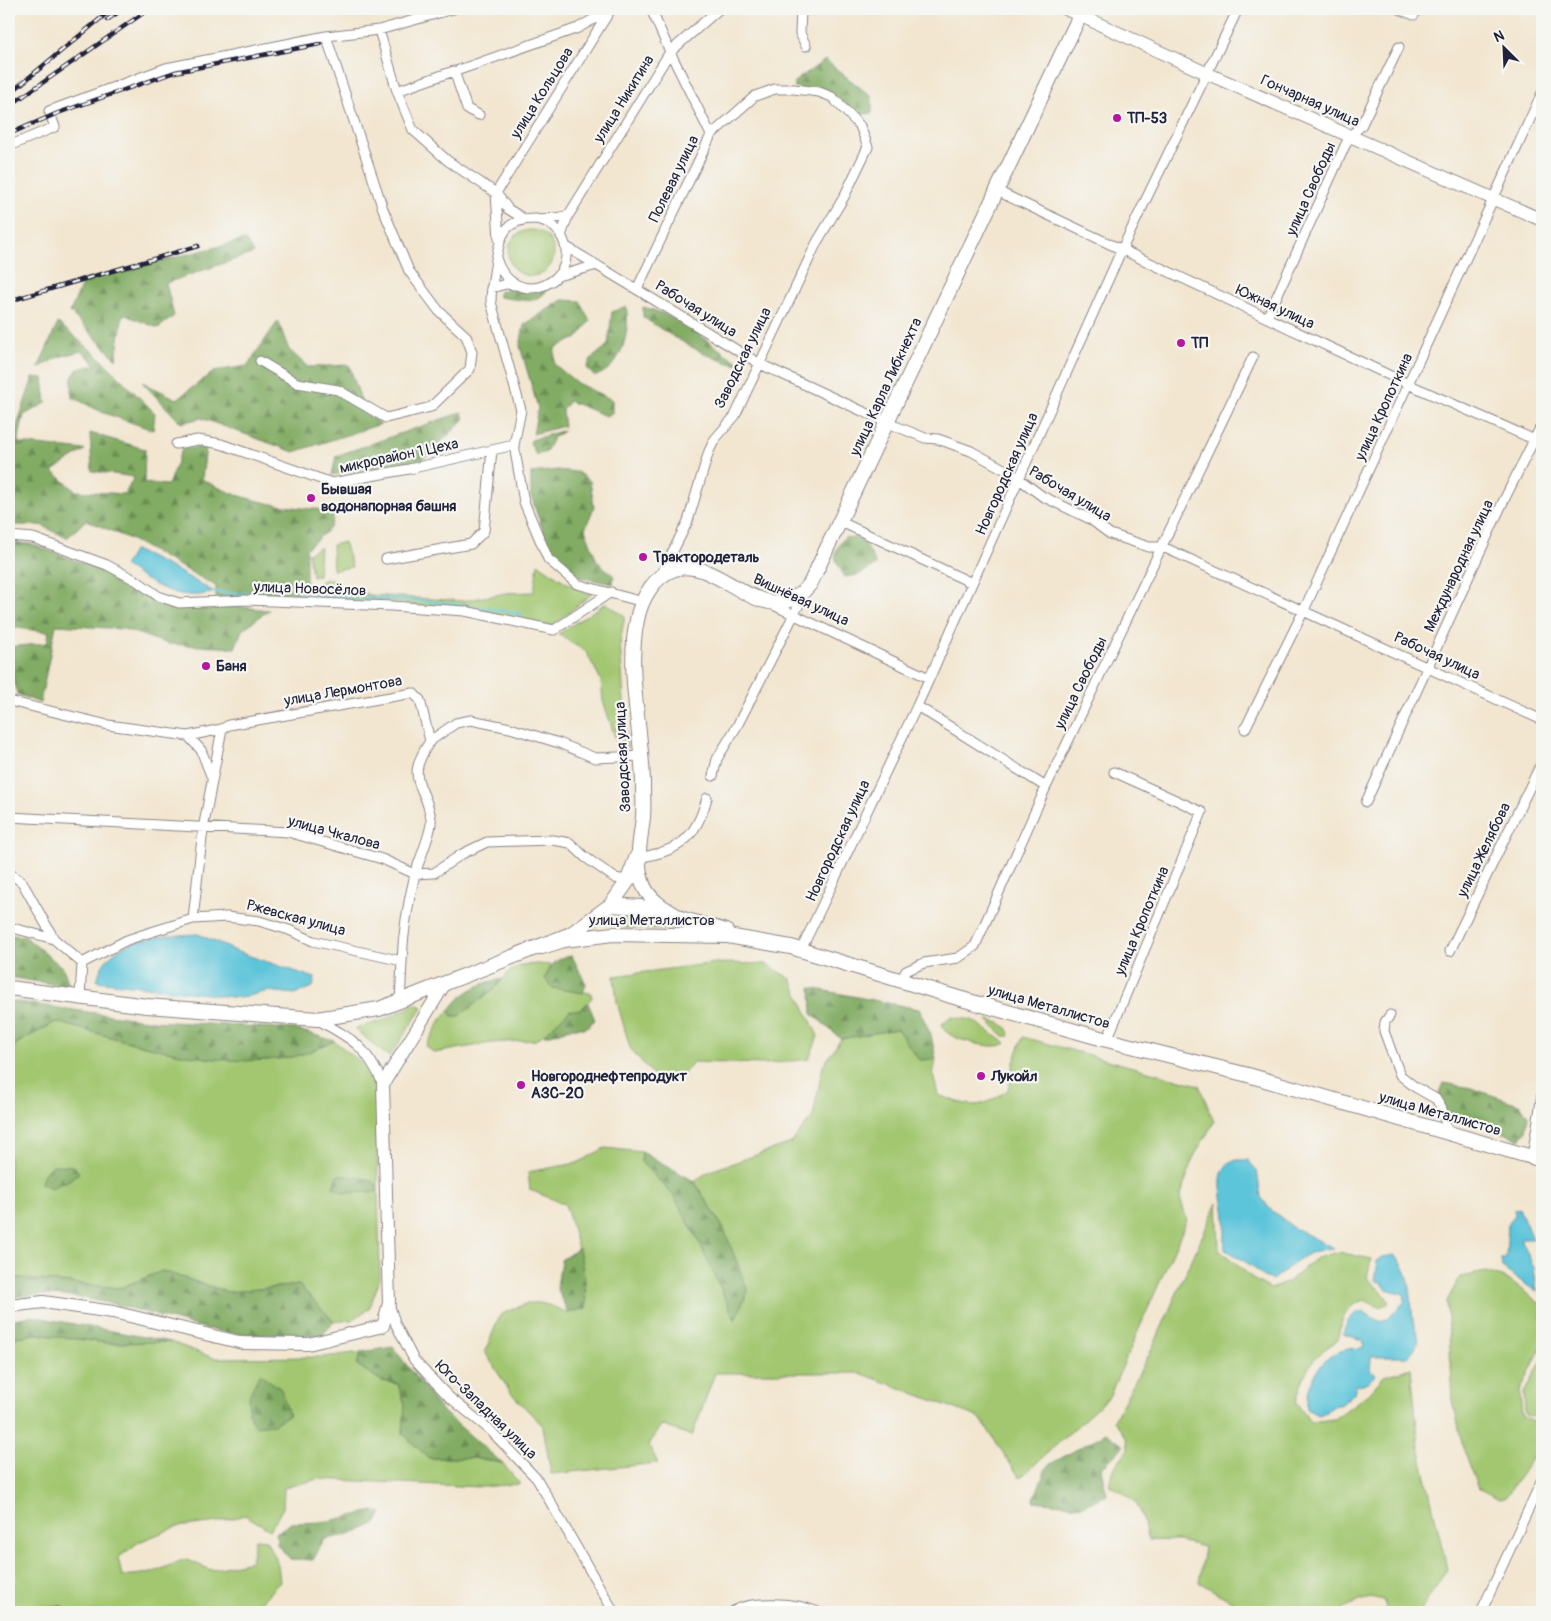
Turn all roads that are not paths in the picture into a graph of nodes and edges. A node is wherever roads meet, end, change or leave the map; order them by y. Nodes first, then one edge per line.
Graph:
1 (453, 9) edge
2 (611, 9) edge
3 (652, 9) edge
4 (719, 9) edge
5 (801, 9) edge
6 (1066, 9) edge
7 (1238, 9) edge
8 (1400, 9) edge
9 (1416, 9) edge
10 (1081, 12) edge
11 (379, 30) junction
12 (326, 36) junction
13 (806, 46) dead end
14 (1399, 47) dead end
15 (670, 52) junction
16 (456, 70) junction
17 (1206, 73) junction
18 (397, 91) junction
19 (1542, 93) edge
20 (480, 115) dead end
21 (860, 126) joint
22 (710, 135) junction
23 (1349, 137) junction
24 (9, 146) edge
25 (997, 191) junction
26 (496, 193) junction
27 (1494, 198) junction
28 (568, 216) junction
29 (524, 219) junction
30 (540, 220) junction
31 (1542, 220) edge
32 (561, 236) junction
33 (499, 239) junction
34 (566, 246) junction
35 (1122, 249) junction
36 (496, 258) junction
37 (597, 265) junction
38 (558, 276) junction
39 (516, 285) junction
40 (491, 288) junction
41 (637, 289) junction
42 (1267, 318) junction
43 (1253, 357) dead end
44 (260, 360) dead end
45 (760, 364) junction
46 (1410, 385) junction
47 (888, 423) junction
48 (1542, 424) edge
49 (1539, 441) edge
50 (176, 444) dead end
51 (514, 445) junction
52 (492, 450) junction
53 (1020, 479) junction
54 (841, 522) junction
55 (9, 536) edge
56 (1162, 547) junction
57 (386, 559) dead end
58 (658, 579) junction
59 (972, 583) junction
60 (810, 584) junction
61 (611, 592) junction
62 (643, 602) junction
63 (768, 602) junction
64 (1304, 610) junction
65 (795, 614) junction
66 (1428, 666) junction
67 (930, 678) junction
68 (9, 701) edge
69 (917, 706) junction
70 (1542, 720) edge
71 (1245, 728) dead end
72 (222, 730) junction
73 (188, 736) junction
74 (430, 741) junction
75 (641, 756) junction
76 (1542, 762) edge
77 (1114, 772) dead end
78 (713, 776) dead end
79 (212, 780) junction
80 (1046, 787) junction
81 (707, 798) dead end
82 (1366, 802) dead end
83 (9, 817) edge
84 (203, 829) junction
85 (637, 858) junction
86 (9, 872) edge
87 (415, 874) junction
88 (641, 879) junction
89 (627, 882) junction
90 (607, 908) junction
91 (679, 917) junction
92 (193, 919) junction
93 (9, 927) edge
94 (613, 934) junction
95 (54, 939) junction
96 (753, 939) junction
97 (542, 947) junction
98 (801, 950) junction
99 (1450, 951) dead end
100 (402, 961) junction
101 (82, 963) junction
102 (901, 980) junction
103 (444, 986) junction
104 (9, 988) edge
105 (80, 997) junction
106 (400, 1002) junction
107 (1390, 1015) dead end
108 (317, 1019) junction
109 (1107, 1040) junction
110 (383, 1084) junction
111 (1542, 1095) edge
112 (1448, 1133) junction
113 (1537, 1158) edge
114 (388, 1303) junction
115 (9, 1306) edge
116 (396, 1325) junction
117 (382, 1326) junction
118 (1542, 1480) edge
119 (614, 1612) edge
120 (732, 1612) edge
121 (818, 1612) edge
122 (1481, 1612) edge

1 - 11 street
2 - 16 street
2 - 26 street, улица Кольцова
3 - 15 street
4 - 15 street, улица Никитина
5 - 13 street
6 - 10 street, Гончарная улица
7 - 17 street, Новгородская улица
8 - 9 street
10 - 17 street, Гончарная улица
10 - 25 main road, улица Карла Либкнехта
11 - 12 street
11 - 18 street
12 - 24 street
12 - 44 street
14 - 23 street, улица Свободы
15 - 22 street
15 - 28 street, улица Никитина
16 - 18 street
16 - 20 street
17 - 23 street, Гончарная улица
17 - 35 street, Новгородская улица
18 - 26 street
19 - 27 street, улица Кропоткина
21 - 22 street, Полевая улица
21 - 45 street, Заводская улица
22 - 41 street, Полевая улица
23 - 27 street, Гончарная улица
23 - 42 street, улица Свободы
25 - 35 street, Южная улица
25 - 47 main road, улица Карла Либкнехта
26 - 29 street
26 - 33 street
27 - 31 street, Гончарная улица
27 - 46 street, улица Кропоткина
28 - 30 street
28 - 32 street, улица Никитина
29 - 30 street
29 - 33 street
30 - 32 street
32 - 34 street
33 - 36 street
34 - 37 street, Рабочая улица
34 - 38 street
35 - 42 street, Южная улица
35 - 53 street, Новгородская улица
36 - 39 street
36 - 40 street
37 - 38 street
37 - 41 street, Рабочая улица
38 - 39 street
39 - 40 street
40 - 51 street
41 - 45 street, Рабочая улица
42 - 46 street, Южная улица
43 - 56 street, улица Свободы
45 - 47 street, Рабочая улица
45 - 58 street, Заводская улица
46 - 49 street, Южная улица
46 - 64 street, улица Кропоткина
47 - 53 street, Рабочая улица
47 - 54 main road, улица Карла Либкнехта
48 - 49 street, Международная улица
49 - 66 street, Международная улица
50 - 52 street, микрорайон 1 Цеха
51 - 52 street, микрорайон 1 Цеха
51 - 61 street
52 - 57 street
53 - 56 street, Рабочая улица
53 - 59 street, Новгородская улица
54 - 59 street
54 - 60 main road, улица Карла Либкнехта
55 - 61 street, улица Новосёлов
56 - 64 street, Рабочая улица
56 - 80 street, улица Свободы
58 - 62 main road, Заводская улица
58 - 63 main road, Вишнёвая улица
59 - 67 street, Новгородская улица
60 - 63 main road
60 - 65 street, улица Карла Либкнехта
61 - 62 street
62 - 75 main road, Заводская улица
63 - 65 street, Вишнёвая улица
64 - 66 street, Рабочая улица
64 - 71 street, улица Кропоткина
65 - 67 street, Вишнёвая улица
65 - 78 street, улица Карла Либкнехта
66 - 70 street, Рабочая улица
66 - 82 street, Международная улица
67 - 69 street, Новгородская улица
68 - 73 street, улица Лермонтова
69 - 80 street
69 - 98 street, Новгородская улица
72 - 73 street, улица Лермонтова
72 - 74 street, улица Лермонтова
72 - 79 street
73 - 79 street
74 - 75 street
74 - 87 street
75 - 85 main road, Заводская улица
76 - 99 street, улица Желябова
77 - 109 street, улица Кропоткина
79 - 84 street
80 - 102 street, улица Свободы
81 - 85 street
83 - 84 street, улица Чкалова
84 - 87 street, улица Чкалова
84 - 92 street
85 - 88 main road
85 - 89 main road
86 - 95 street
87 - 89 street
87 - 100 street
88 - 89 street
88 - 91 main road
89 - 90 main road
90 - 91 main road
90 - 94 main road
90 - 97 main road
91 - 96 main road
92 - 100 street, Ржевская улица
92 - 101 street, Ржевская улица
93 - 95 street
94 - 96 main road, улица Металлистов
94 - 97 main road, улица Металлистов
95 - 101 street
96 - 98 main road, улица Металлистов
97 - 103 main road
98 - 102 main road, улица Металлистов
100 - 106 street
101 - 105 street
102 - 109 main road, улица Металлистов
103 - 106 main road
103 - 110 street
104 - 105 main road
105 - 108 main road
106 - 108 main road
107 - 112 street
108 - 110 street
109 - 112 main road, улица Металлистов
110 - 114 street
111 - 113 street
112 - 113 main road, улица Металлистов
114 - 116 street, Юго-Западная улица
114 - 117 street
115 - 117 street
116 - 117 street
116 - 119 street, Юго-Западная улица
118 - 122 street
120 - 121 street

